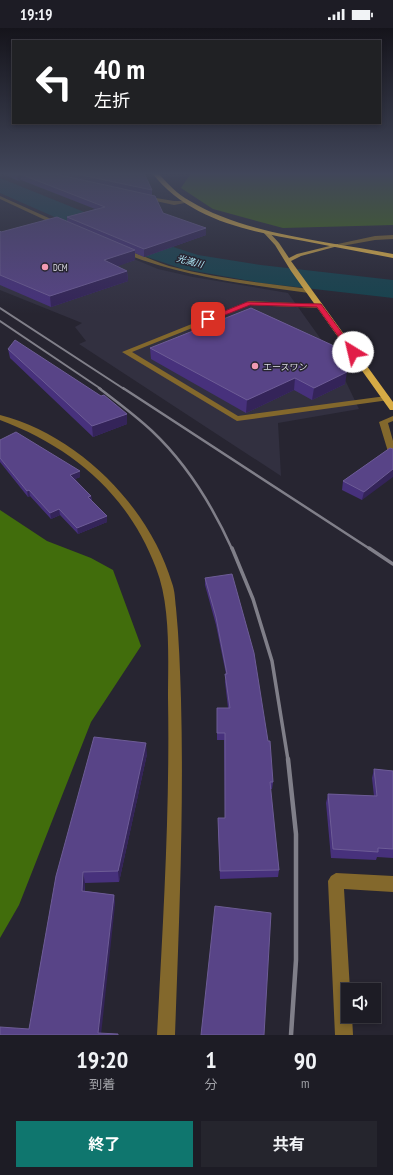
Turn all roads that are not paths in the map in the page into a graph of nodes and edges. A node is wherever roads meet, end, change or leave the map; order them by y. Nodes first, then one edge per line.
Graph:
1 (50, 220) edge
2 (226, 220) edge
3 (68, 228) edge
4 (266, 232) junction
5 (393, 237) edge
6 (336, 245) junction
7 (117, 249) edge
8 (393, 256) edge
9 (287, 261) junction
10 (307, 290) junction
11 (319, 306) junction
12 (386, 398) junction
13 (393, 408) edge
14 (0, 417) edge
15 (393, 418) edge
16 (393, 455) edge
17 (393, 884) edge
18 (166, 1035) edge
19 (344, 1035) edge

1 - 3 street
2 - 4 highway
4 - 6 highway
4 - 9 main road
5 - 6 street
6 - 8 highway
6 - 9 main road
7 - 10 street
9 - 10 main road
10 - 11 main road
11 - 12 main road
11 - 12 street
12 - 13 main road
14 - 18 street
15 - 16 street
17 - 19 street

